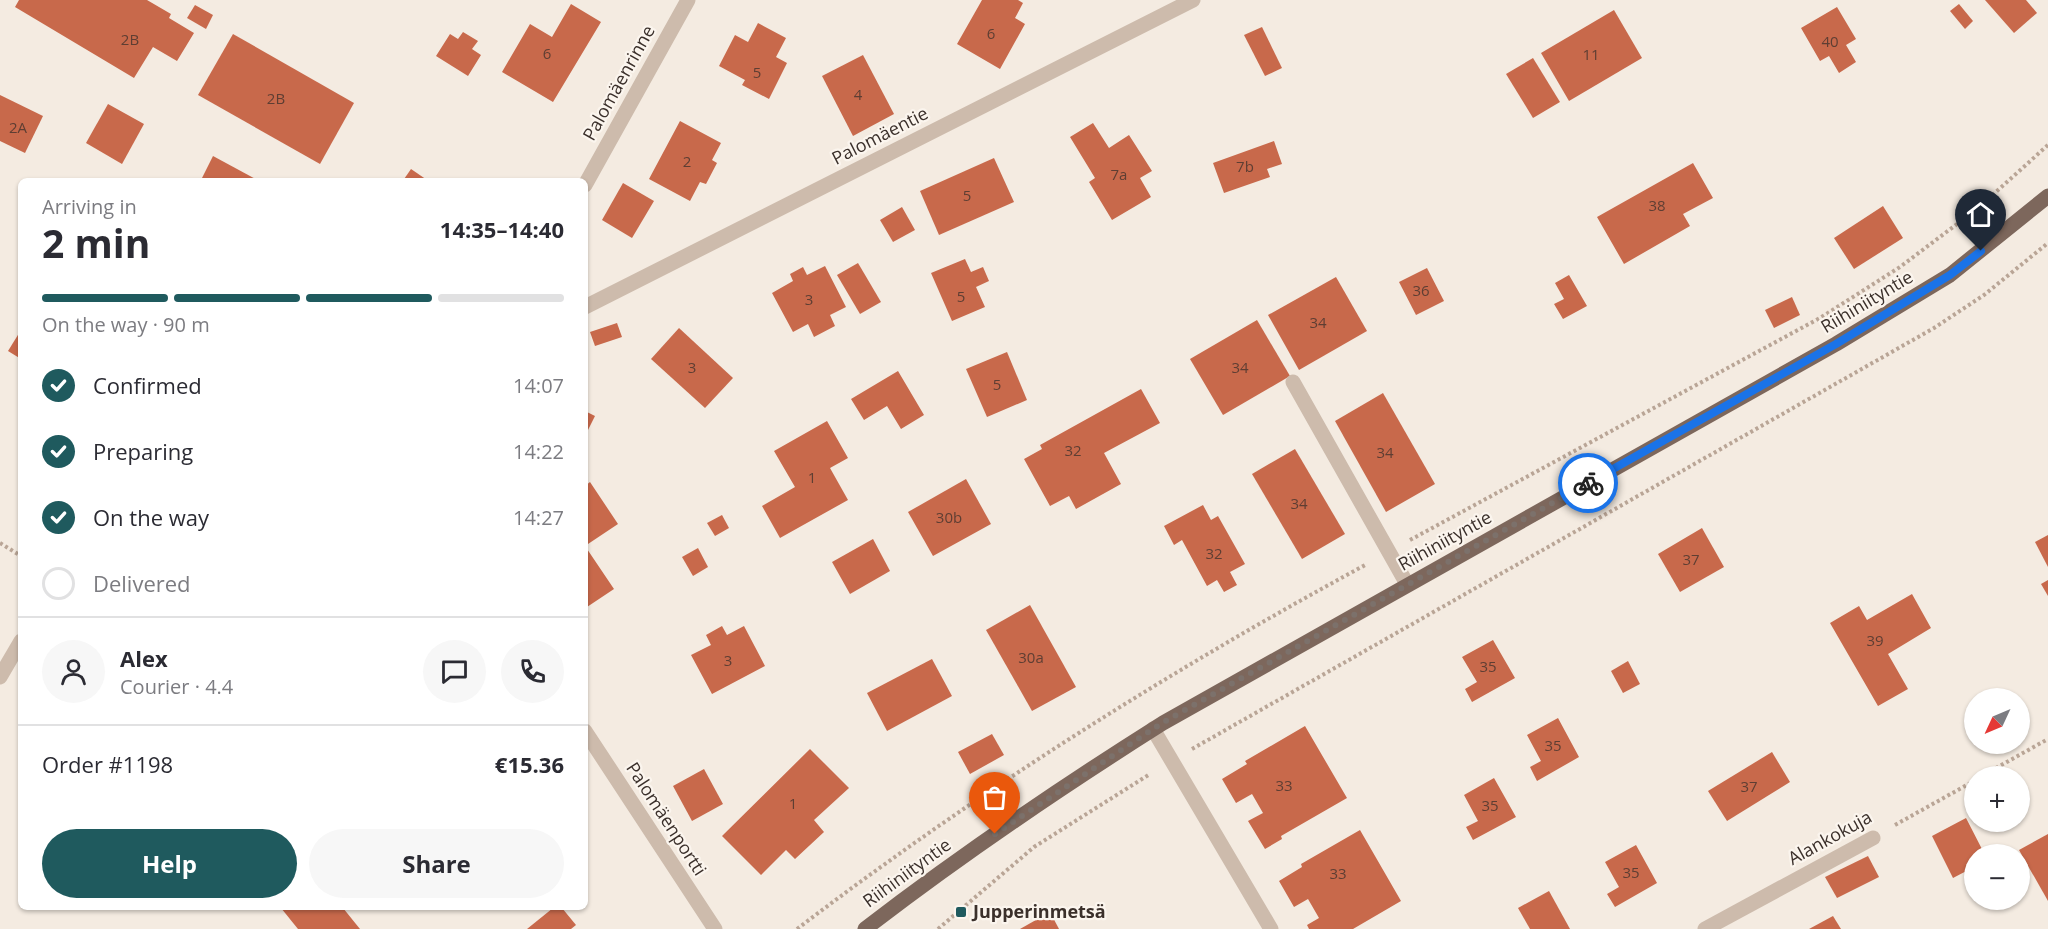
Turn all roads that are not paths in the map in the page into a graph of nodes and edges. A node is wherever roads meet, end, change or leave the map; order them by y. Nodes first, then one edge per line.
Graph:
1 (688, 0) edge
2 (1192, 0) edge
3 (588, 180) edge
4 (2048, 196) edge
5 (588, 305) edge
6 (1293, 382) dead end
7 (1407, 584) junction
8 (18, 646) edge
9 (0, 677) edge
10 (1153, 729) junction
11 (588, 736) edge
12 (1873, 838) road end
13 (715, 929) edge
14 (865, 929) edge
15 (1271, 929) edge
16 (1705, 929) edge

1 - 3 street, Palomäenrinne
2 - 5 street, Palomäentie
4 - 7 main road, Riihiniityntie
6 - 7 street
7 - 10 main road, Riihiniityntie
8 - 9 street
10 - 14 main road, Riihiniityntie
10 - 15 street
11 - 13 street, Palomäenportti
12 - 16 street, Alankokuja

